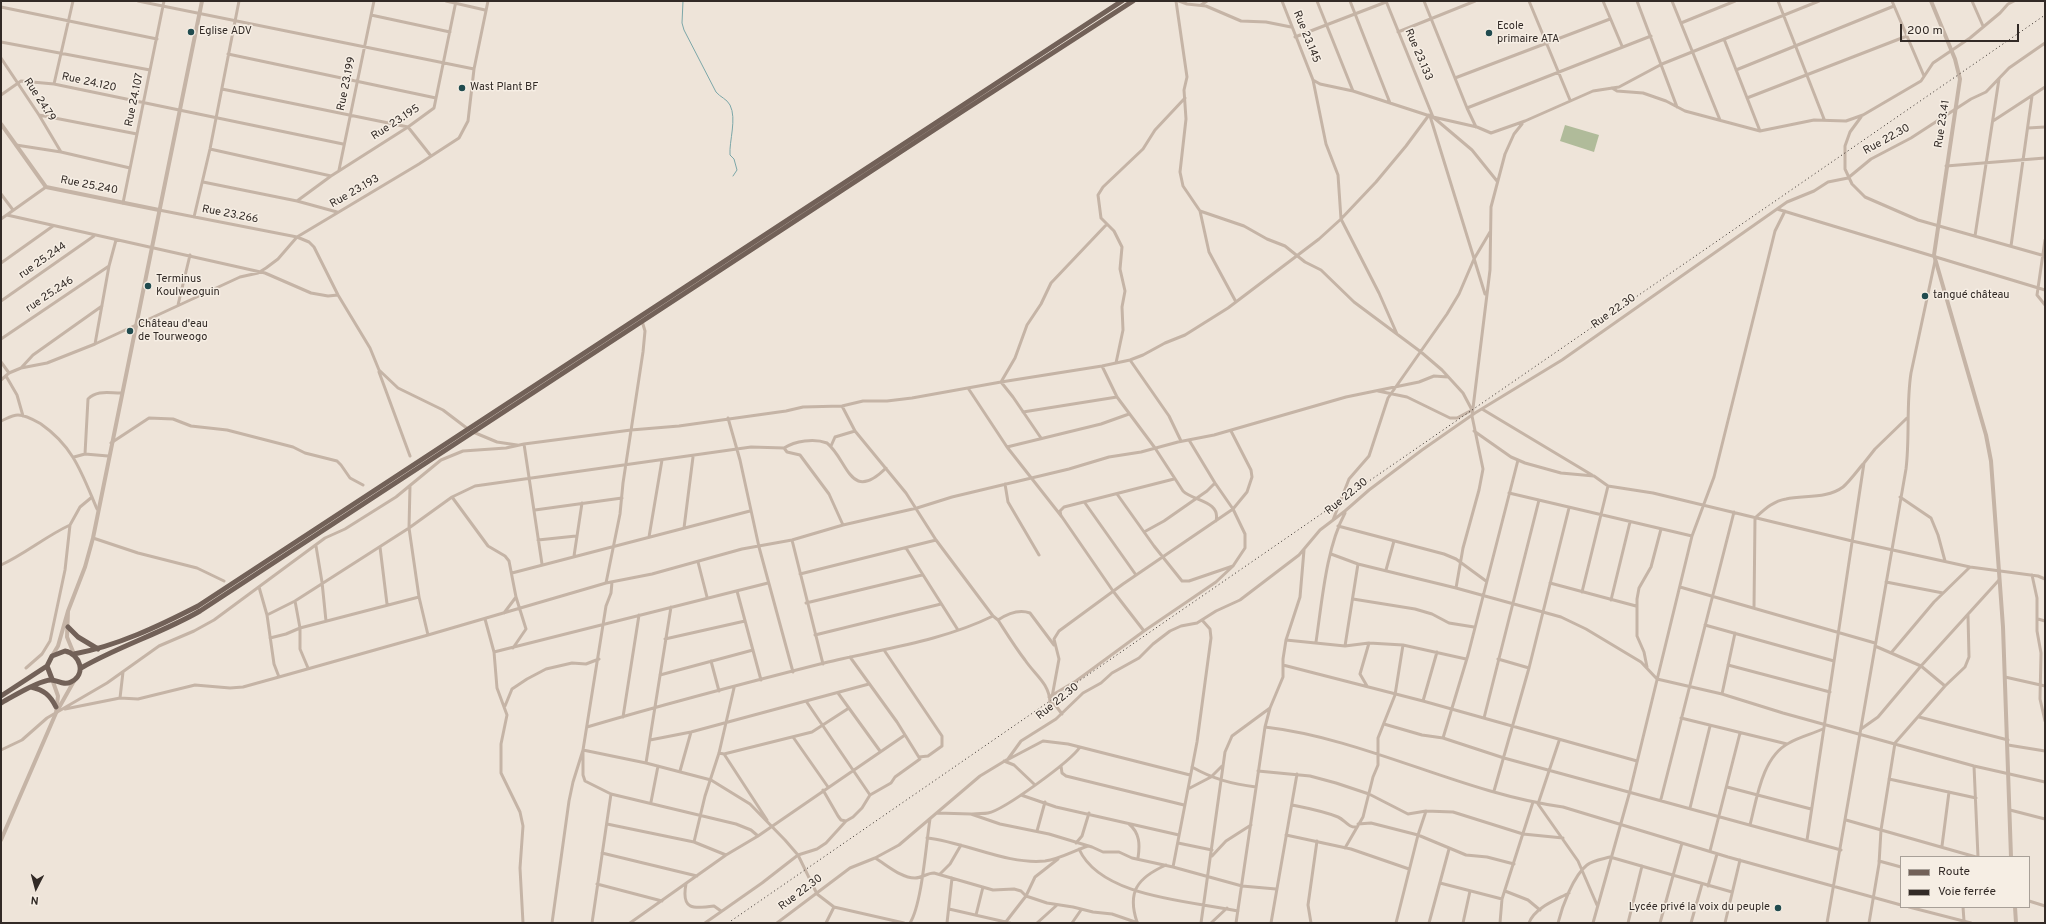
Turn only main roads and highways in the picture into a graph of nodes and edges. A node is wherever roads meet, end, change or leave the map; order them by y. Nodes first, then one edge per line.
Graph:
1 (1122, 1) edge
2 (1133, 1) edge
3 (68, 627) road end
4 (98, 649) junction
5 (74, 654) junction
6 (47, 666) junction
7 (81, 668) junction
8 (52, 679) junction
9 (31, 687) junction
10 (1, 696) edge
11 (1, 703) edge
12 (56, 707) road end

1 - 4 main road
2 - 7 main road
3 - 4 main road
4 - 5 main road
5 - 6 main road
5 - 7 main road
6 - 8 main road
6 - 10 main road
7 - 8 main road
8 - 9 main road
9 - 11 main road
9 - 12 main road

